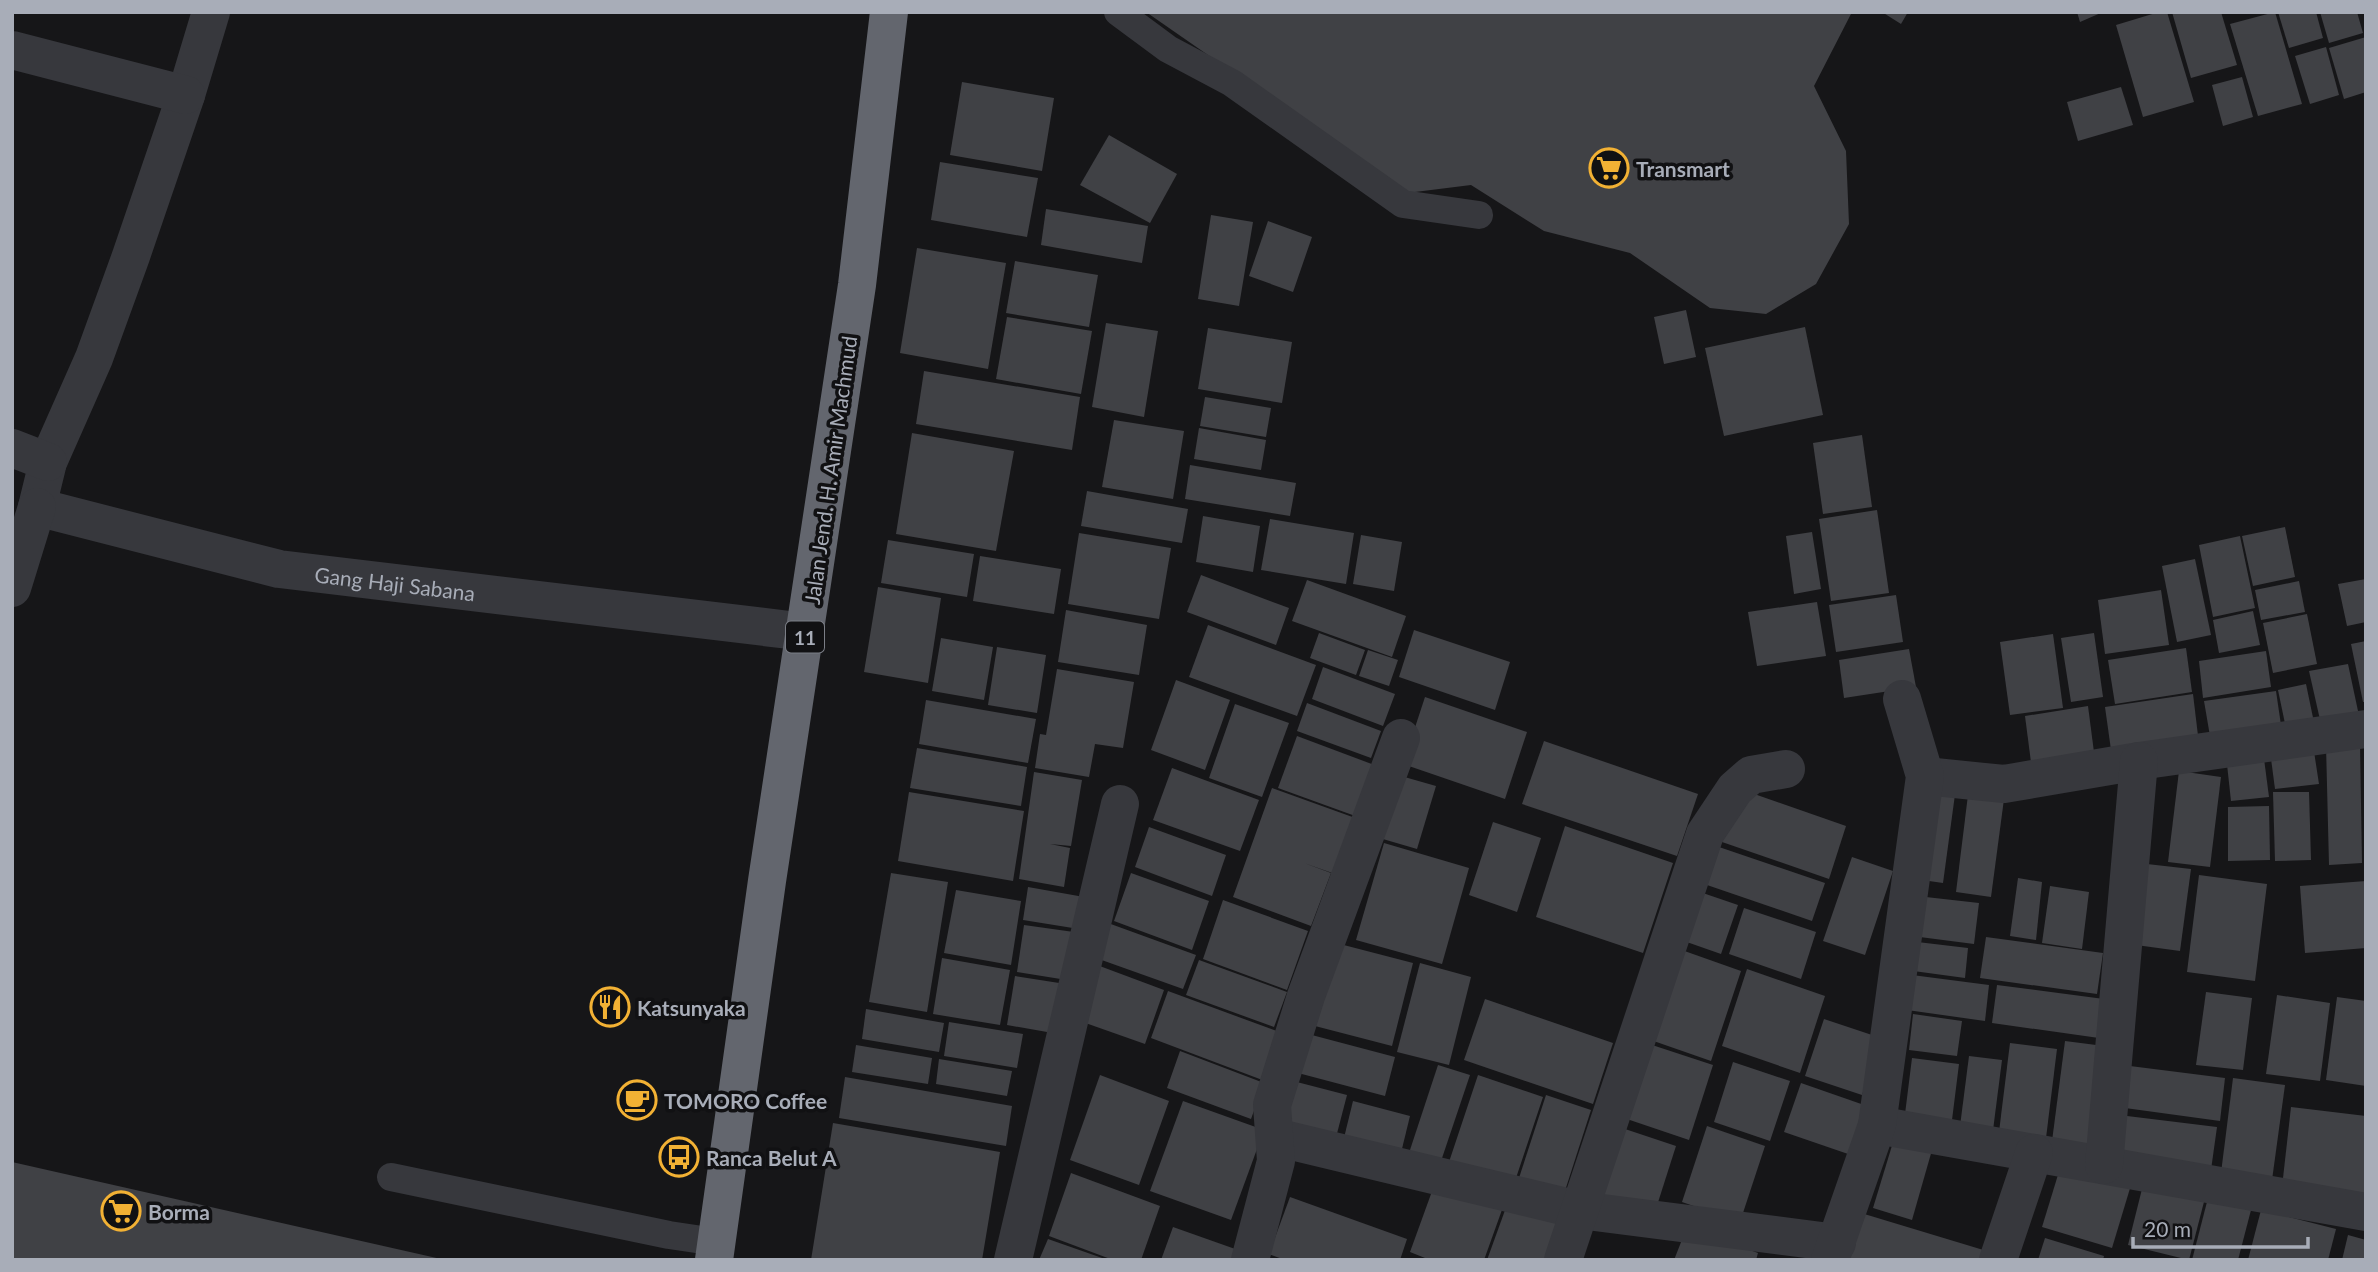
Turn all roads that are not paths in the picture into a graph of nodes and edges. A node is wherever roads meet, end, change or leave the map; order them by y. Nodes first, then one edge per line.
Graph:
1 (211, 12) edge
2 (889, 12) edge
3 (1118, 12) edge
4 (12, 50) edge
5 (186, 95) junction
6 (1479, 215) dead end
7 (12, 448) edge
8 (48, 462) junction
9 (37, 507) junction
10 (12, 588) edge
11 (806, 632) junction
12 (1902, 699) dead end
13 (2366, 729) edge
14 (1401, 738) dead end
15 (2139, 761) junction
16 (1786, 769) dead end
17 (1924, 776) junction
18 (1120, 804) dead end
19 (1877, 1125) junction
20 (1275, 1137) junction
21 (2034, 1153) junction
22 (2104, 1165) junction
23 (391, 1177) dead end
24 (1579, 1210) junction
25 (2366, 1212) edge
26 (715, 1251) edge
27 (1834, 1251) edge
28 (1013, 1260) edge
29 (1250, 1260) edge
30 (1563, 1260) edge
31 (1998, 1260) edge

1 - 5 street
2 - 11 highway, Jalan Jend. H. Amir Machmud / 11
3 - 6 lane
4 - 5 street
5 - 8 street
7 - 8 street
8 - 9 street
9 - 10 street
9 - 11 street, Gang Haji Sabana
11 - 26 highway, Jalan Jend. H. Amir Machmud / 11
12 - 17 street
13 - 15 street
14 - 20 street
15 - 17 street
15 - 22 street
16 - 24 street
17 - 19 street
18 - 28 street
19 - 21 street
19 - 27 street
20 - 24 street
20 - 29 street
21 - 22 street
21 - 31 street
22 - 25 street
23 - 26 lane
24 - 27 street
24 - 30 street

